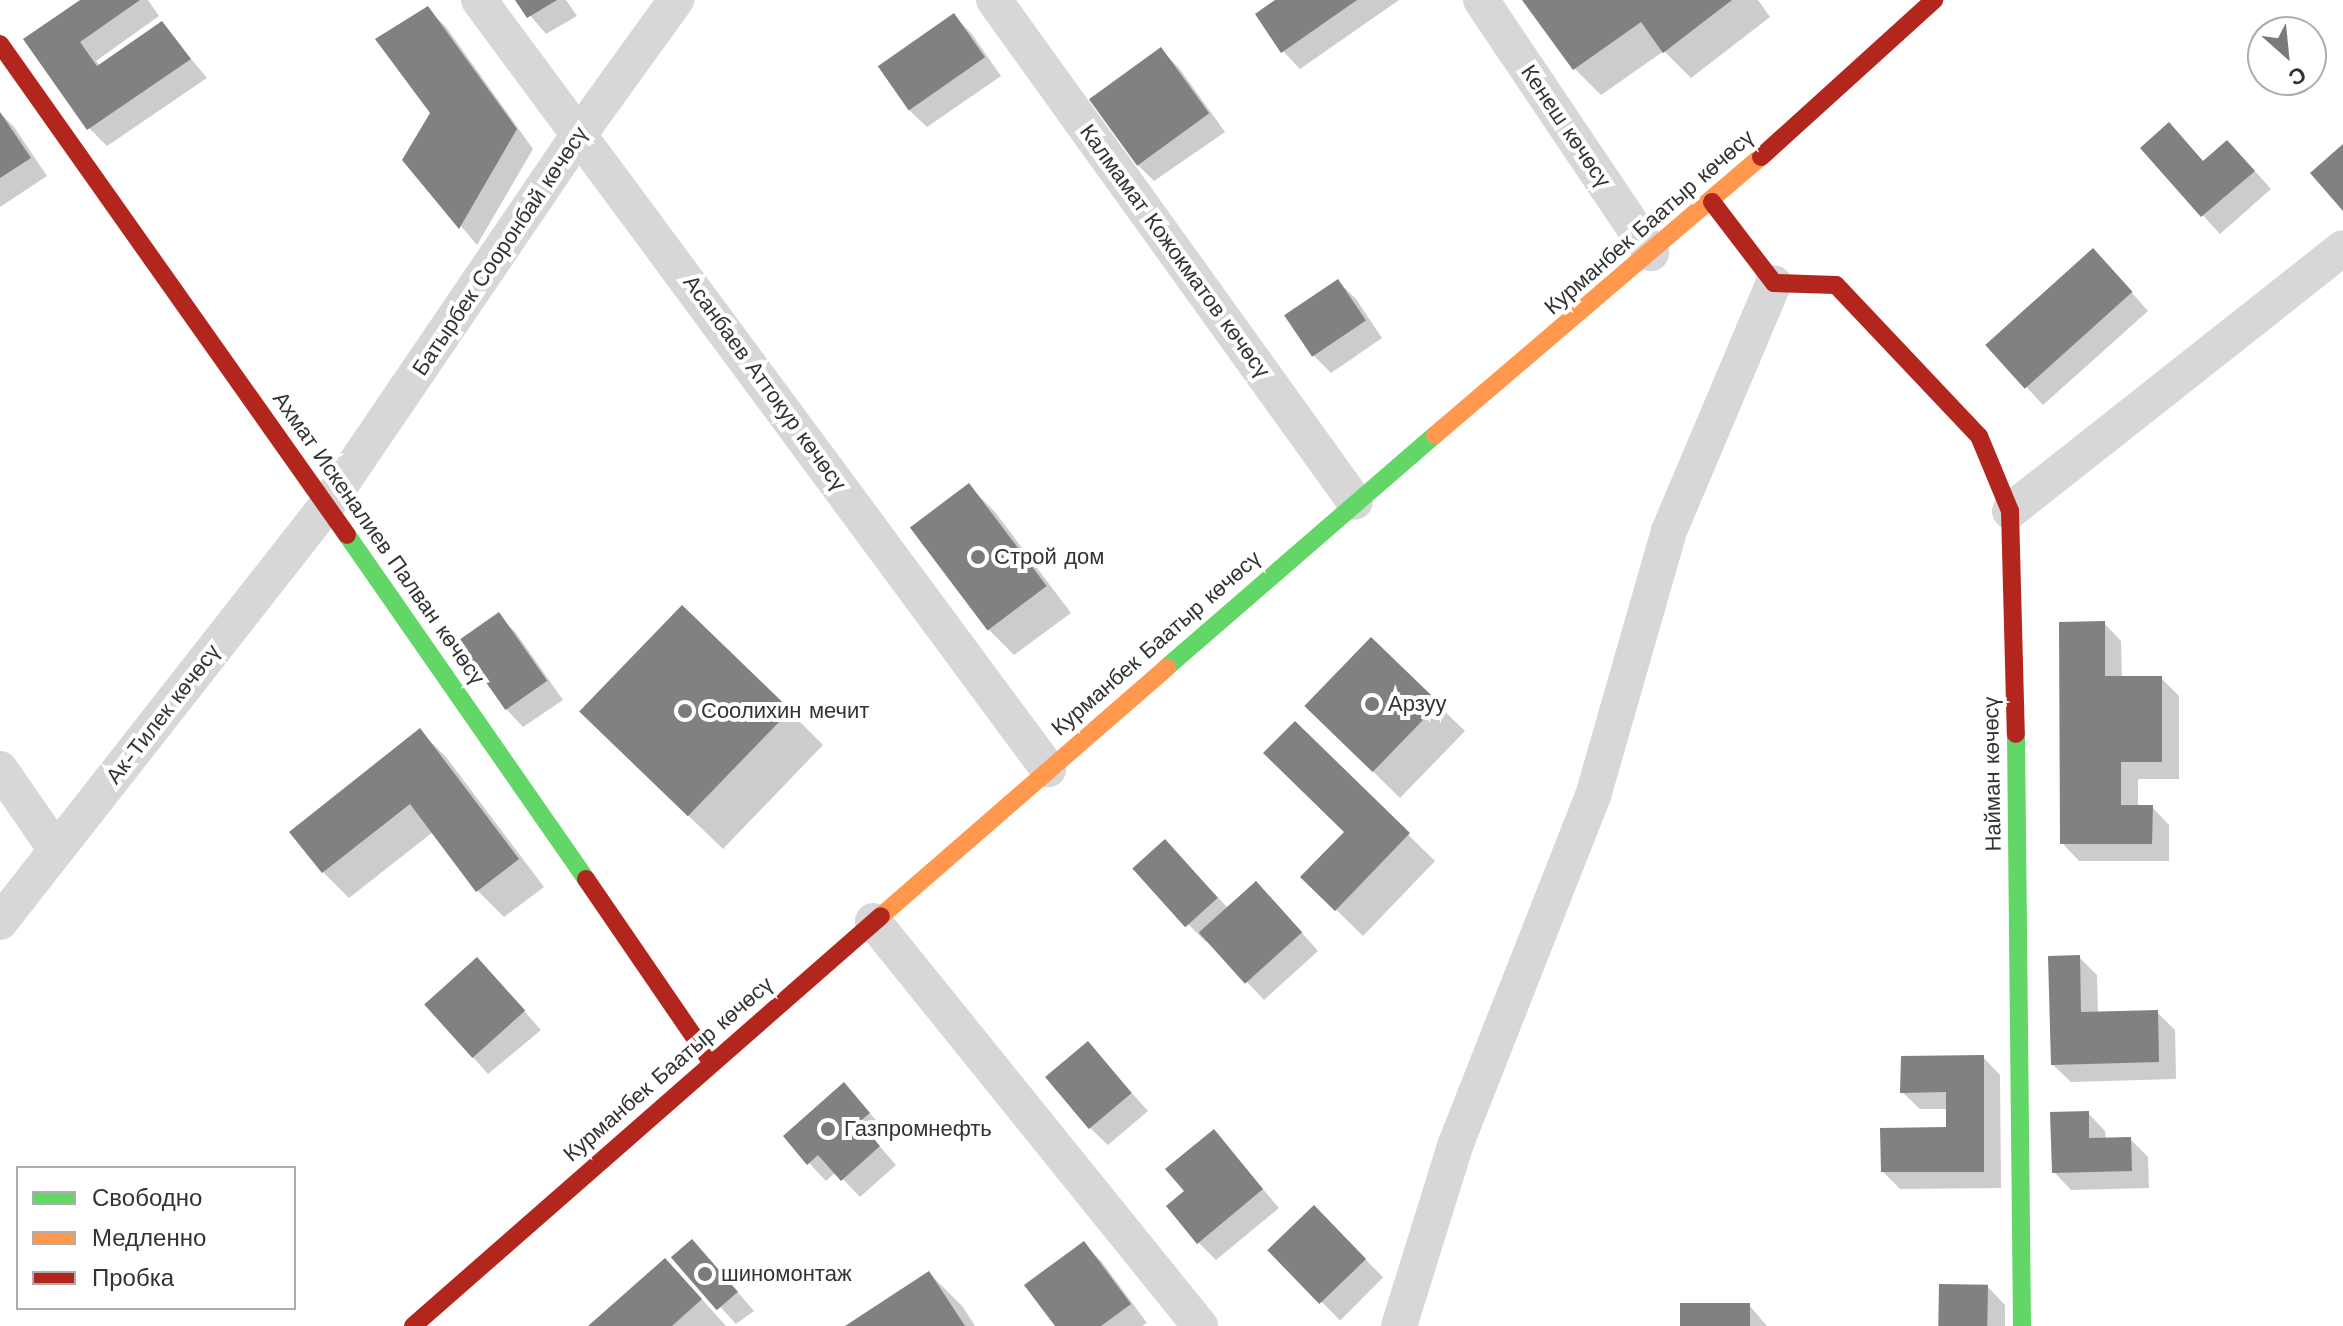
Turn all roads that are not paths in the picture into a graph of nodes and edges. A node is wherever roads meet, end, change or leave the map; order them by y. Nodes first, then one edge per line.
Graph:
1 (479, 0) edge
2 (676, 0) edge
3 (994, 0) edge
4 (1481, 0) edge
5 (1934, 0) edge
6 (0, 44) edge
7 (578, 136) junction
8 (1712, 202) junction
9 (2343, 248) edge
10 (1651, 253) junction
11 (1774, 283) junction
12 (1355, 502) junction
13 (327, 505) junction
14 (2010, 511) junction
15 (0, 769) edge
16 (1048, 769) junction
17 (56, 850) junction
18 (873, 921) junction
19 (0, 922) edge
20 (712, 1063) junction
21 (413, 1326) edge
22 (1200, 1326) edge
23 (1399, 1326) edge
24 (2022, 1326) edge

1 - 7 street, Асанбаев Аттокур көчөсү
2 - 7 street, Батырбек Сооронбай көчөсү
3 - 12 street, Калмамат Кожокматов көчөсү
4 - 10 street, Кенеш көчөсү
5 - 8 main road, Курманбек Баатыр көчөсү
6 - 13 main road, Ахмат Искеналиев Палван көчөсү
7 - 13 street, Батырбек Сооронбай көчөсү
7 - 16 street, Асанбаев Аттокур көчөсү
8 - 10 main road, Курманбек Баатыр көчөсү
8 - 11 main road
9 - 14 street
10 - 12 main road, Курманбек Баатыр көчөсү
11 - 14 main road, Найман көчөсү
11 - 23 street
12 - 16 main road, Курманбек Баатыр көчөсү
13 - 17 street, Ак-Тилек көчөсү
13 - 20 main road, Ахмат Искеналиев Палван көчөсү
14 - 24 main road, Найман көчөсү
15 - 17 street
16 - 18 main road, Курманбек Баатыр көчөсү
17 - 19 street, Ак-Тилек көчөсү
18 - 20 main road, Курманбек Баатыр көчөсү
18 - 22 street
20 - 21 main road, Курманбек Баатыр көчөсү

